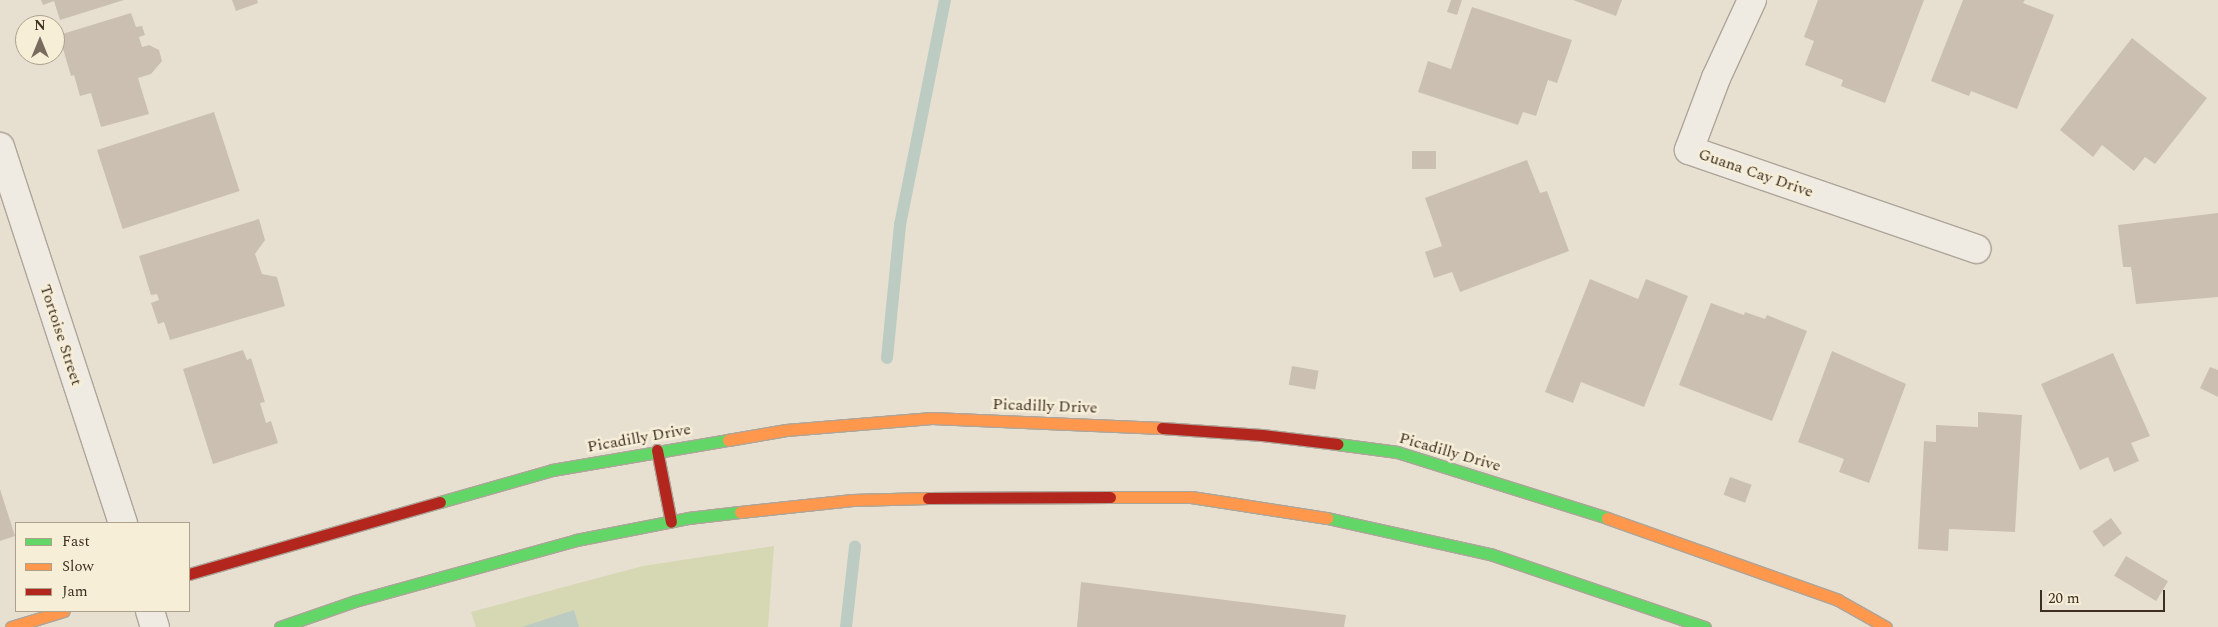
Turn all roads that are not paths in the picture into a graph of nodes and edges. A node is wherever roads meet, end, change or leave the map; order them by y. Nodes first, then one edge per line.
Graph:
1 (1752, 0) edge
2 (0, 147) edge
3 (1976, 249) dead end
4 (656, 450) junction
5 (123, 522) edge
6 (671, 522) junction
7 (190, 574) edge
8 (61, 612) edge
9 (150, 612) edge
10 (11, 627) edge
11 (155, 627) edge
12 (280, 627) edge
13 (1705, 627) edge
14 (1886, 627) edge

1 - 3 street, Guana Cay Drive
2 - 5 street, Tortoise Street
4 - 6 street
4 - 7 street, Picadilly Drive
4 - 14 street, Picadilly Drive
6 - 12 street
6 - 13 street
8 - 10 street
9 - 11 street

